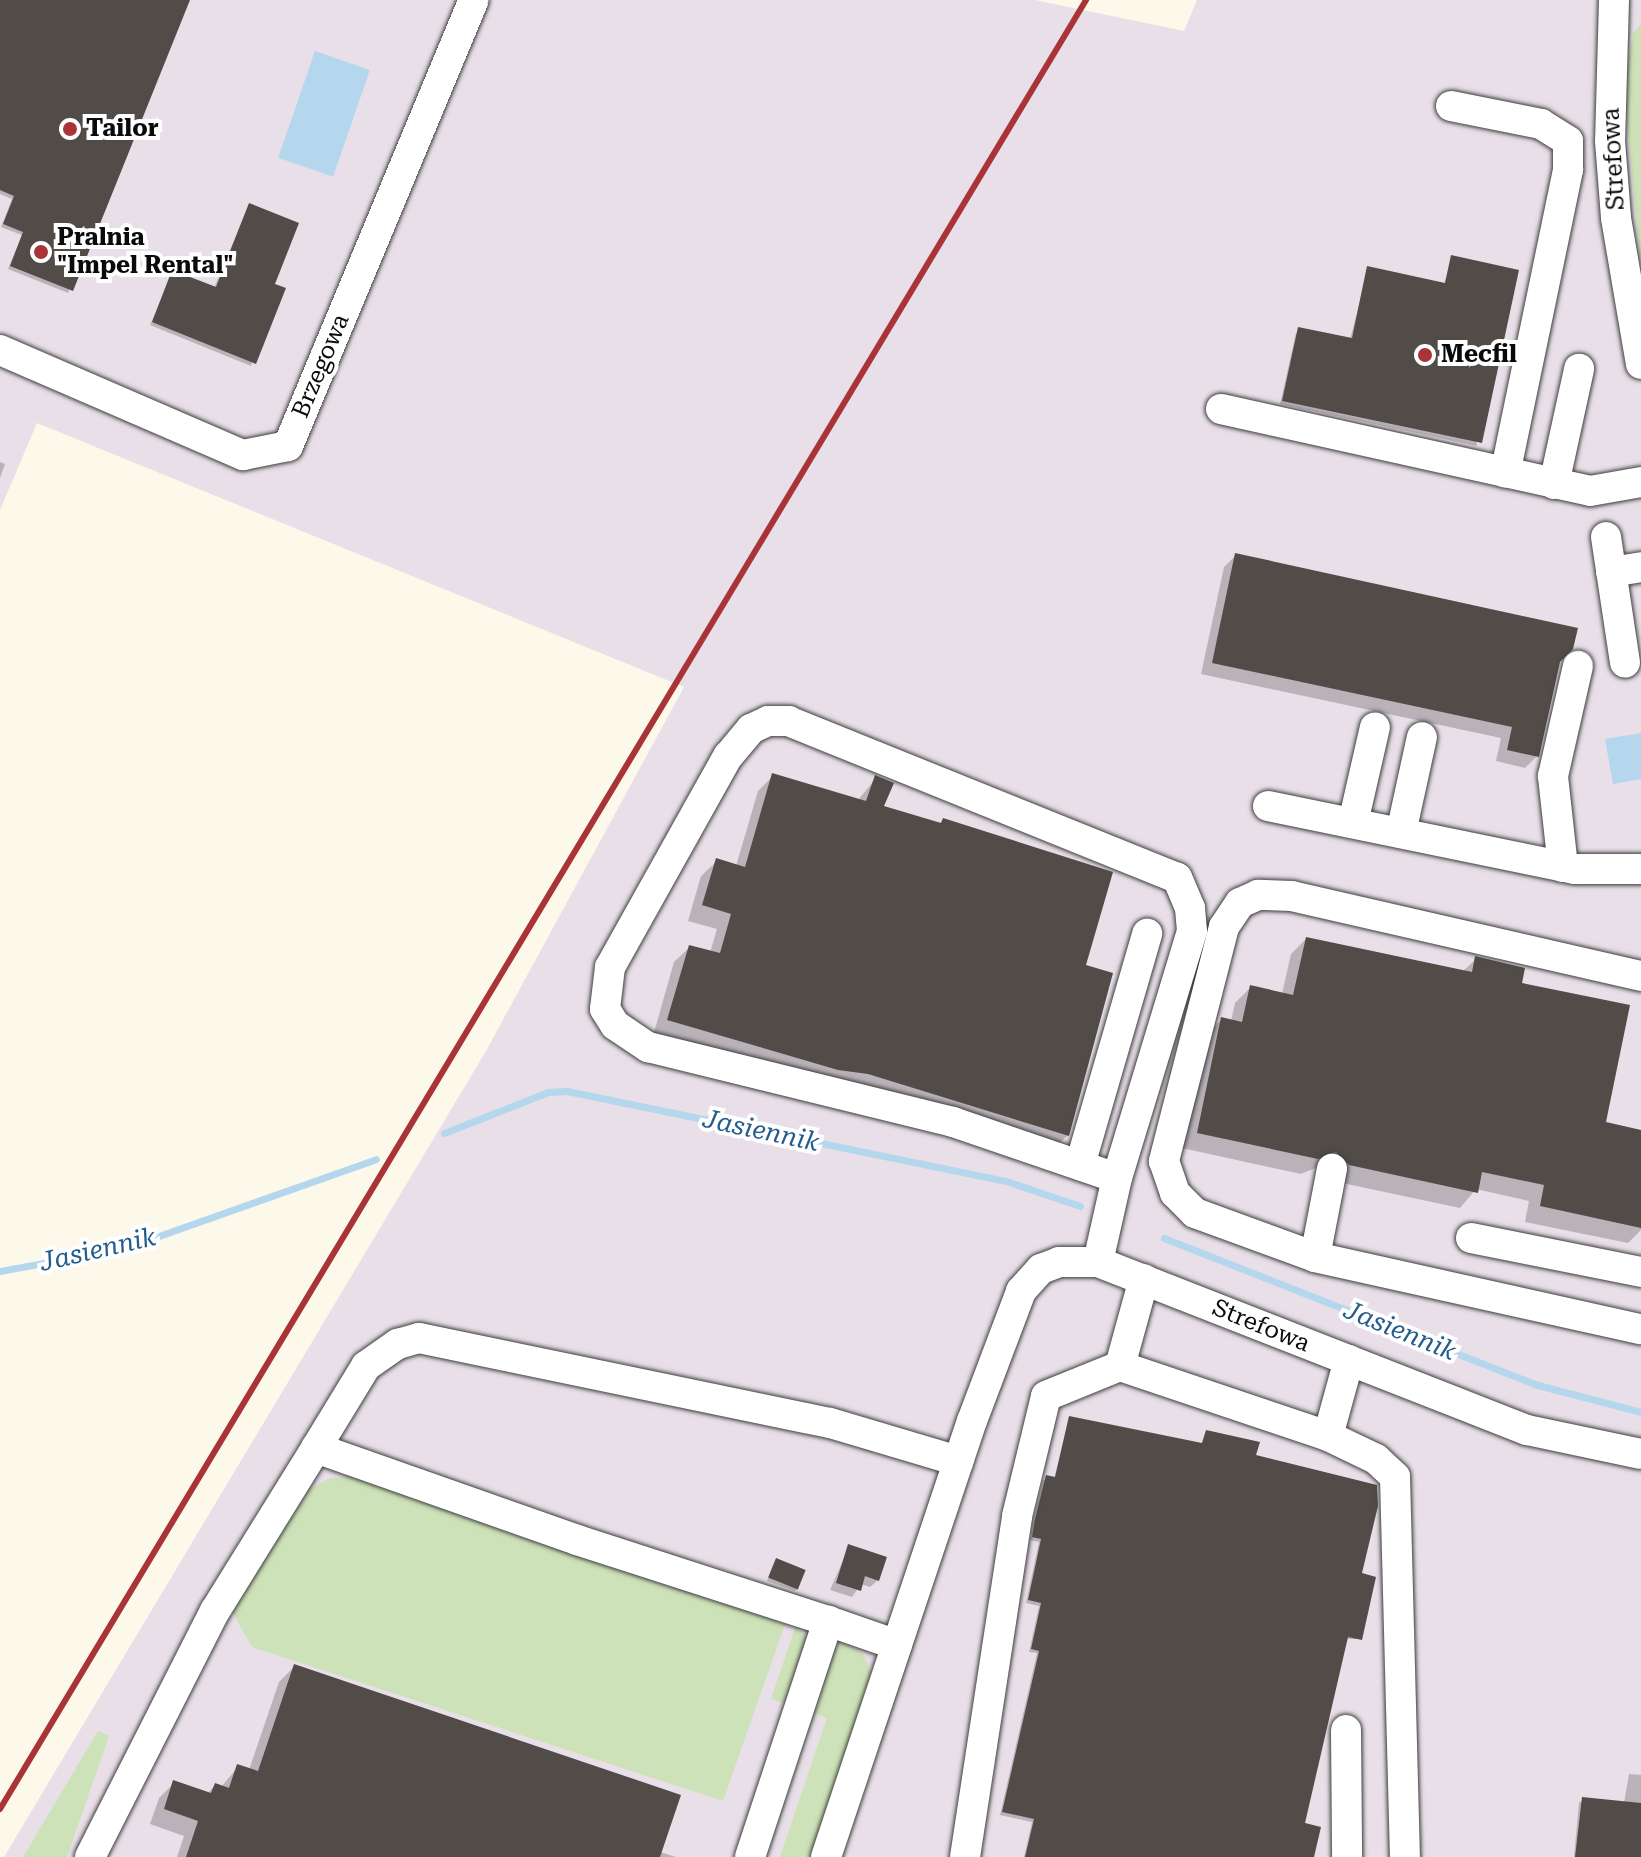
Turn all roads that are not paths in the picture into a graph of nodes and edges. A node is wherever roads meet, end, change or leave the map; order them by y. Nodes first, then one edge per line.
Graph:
1 (474, 0) edge
2 (1614, 0) edge
3 (1451, 106) dead end
4 (0, 350) edge
5 (1641, 364) edge
6 (1579, 369) dead end
7 (1221, 409) dead end
8 (1505, 473) junction
9 (1641, 482) edge
10 (1554, 484) junction
11 (1606, 537) dead end
12 (1641, 567) edge
13 (1611, 572) junction
14 (1625, 663) dead end
15 (1578, 666) dead end
16 (1375, 727) dead end
17 (1422, 737) dead end
18 (1268, 806) dead end
19 (1353, 823) junction
20 (1401, 833) junction
21 (1563, 867) junction
22 (1641, 869) edge
23 (1147, 934) dead end
24 (1641, 976) edge
25 (1080, 1165) junction
26 (1332, 1169) dead end
27 (1117, 1178) junction
28 (1471, 1238) dead end
29 (1315, 1257) junction
30 (1098, 1262) junction
31 (1641, 1272) edge
32 (1144, 1279) junction
33 (1641, 1329) edge
34 (1349, 1360) junction
35 (1120, 1366) junction
36 (1328, 1436) junction
37 (316, 1448) junction
38 (1641, 1454) edge
39 (958, 1461) junction
40 (828, 1621) junction
41 (897, 1645) junction
42 (1346, 1730) dead end
43 (90, 1857) edge
44 (750, 1857) edge
45 (826, 1857) edge
46 (965, 1857) edge
47 (1347, 1857) edge
48 (1405, 1857) edge

1 - 4 street, Brzegowa
2 - 5 street, Strefowa
3 - 8 street
6 - 10 street
7 - 8 street
8 - 10 street
9 - 10 street
11 - 13 street
12 - 13 street
13 - 14 street
15 - 21 street
16 - 19 street
17 - 20 street
18 - 19 street
19 - 20 street
20 - 21 street
21 - 22 street
23 - 25 street
24 - 29 street
25 - 27 street
25 - 27 street
26 - 29 street
27 - 30 street
28 - 31 street
29 - 33 street
30 - 32 street, Strefowa
30 - 39 street, Strefowa
32 - 34 street, Strefowa
32 - 35 street
34 - 36 street
34 - 38 street, Strefowa
35 - 36 street
35 - 46 street
36 - 48 street
37 - 39 street
37 - 40 street
37 - 43 street
39 - 41 street, Strefowa
40 - 41 street
40 - 44 street
41 - 45 street, Strefowa
42 - 47 street

